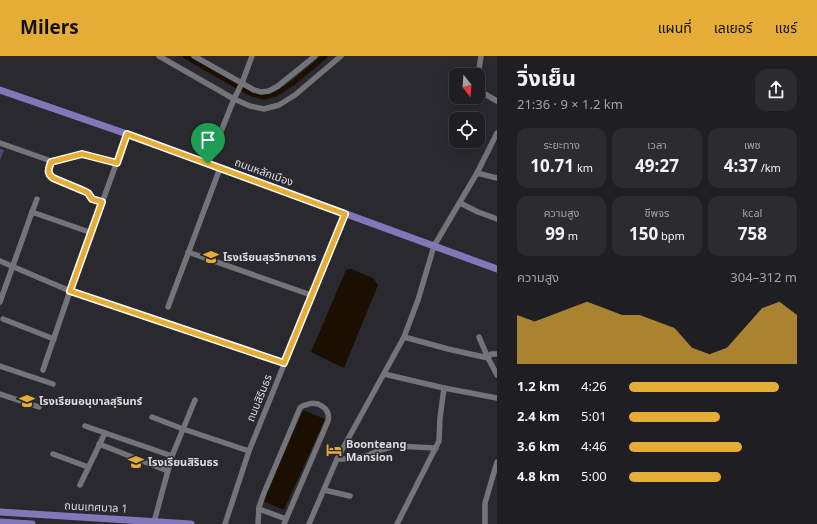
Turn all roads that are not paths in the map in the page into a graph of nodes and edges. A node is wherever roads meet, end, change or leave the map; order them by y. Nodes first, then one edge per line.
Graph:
1 (159, 56) edge
2 (194, 56) edge
3 (252, 56) edge
4 (315, 56) edge
5 (341, 56) edge
6 (481, 56) edge
7 (479, 68) edge
8 (242, 83) junction
9 (0, 90) edge
10 (485, 94) edge
11 (234, 99) junction
12 (497, 101) edge
13 (497, 133) edge
14 (127, 134) junction
15 (0, 143) edge
16 (51, 162) junction
17 (117, 163) junction
18 (208, 164) junction
19 (220, 168) junction
20 (477, 173) junction
21 (497, 178) edge
22 (37, 199) dead end
23 (102, 202) junction
24 (460, 203) junction
25 (32, 212) junction
26 (345, 214) junction
27 (497, 219) edge
28 (92, 233) junction
29 (434, 246) junction
30 (188, 252) junction
31 (0, 262) edge
32 (13, 267) junction
33 (497, 270) edge
34 (70, 291) junction
35 (311, 295) junction
36 (0, 302) edge
37 (168, 307) dead end
38 (3, 319) dead end
39 (404, 337) junction
40 (479, 337) dead end
41 (54, 339) junction
42 (497, 354) edge
43 (488, 358) junction
44 (284, 363) junction
45 (0, 366) edge
46 (43, 370) dead end
47 (384, 374) junction
48 (497, 375) edge
49 (53, 384) dead end
50 (444, 388) junction
51 (0, 394) edge
52 (497, 398) edge
53 (195, 400) dead end
54 (39, 407) dead end
55 (152, 418) dead end
56 (85, 426) dead end
57 (183, 429) junction
58 (105, 433) junction
59 (99, 444) junction
60 (436, 448) junction
61 (249, 452) junction
62 (53, 454) dead end
63 (172, 456) junction
64 (337, 459) junction
65 (497, 462) edge
66 (88, 467) junction
67 (168, 471) junction
68 (80, 486) dead end
69 (324, 490) junction
70 (350, 496) dead end
71 (260, 509) junction
72 (0, 512) edge
73 (285, 521) edge
74 (0, 522) edge
75 (154, 522) junction
76 (31, 524) edge
77 (191, 524) edge
78 (225, 524) edge
79 (258, 524) edge
80 (309, 524) edge
81 (397, 524) edge
82 (485, 524) edge

1 - 11 street
2 - 8 street
3 - 8 street
4 - 8 street
5 - 11 street
6 - 7 street
8 - 11 street
9 - 14 main road, ถนนหลักเมือง
10 - 12 street
11 - 18 street
13 - 20 street
14 - 17 street
14 - 18 main road, ถนนหลักเมือง
15 - 16 street
16 - 17 street
16 - 23 street
17 - 23 street
18 - 19 main road, ถนนหลักเมือง
19 - 26 main road, ถนนหลักเมือง
19 - 30 street
20 - 21 street
20 - 24 street
22 - 25 street
23 - 28 street
24 - 27 street
24 - 29 street
25 - 28 street
25 - 32 street
26 - 29 main road, ถนนหลักเมือง
26 - 35 street, ถนนสิรินธร
28 - 34 street
29 - 33 main road, ถนนหลักเมือง
29 - 39 street
30 - 35 street
30 - 37 street
31 - 32 street
32 - 34 street
32 - 36 street
34 - 41 street
34 - 44 street
35 - 44 street, ถนนสิรินธร
38 - 41 street
39 - 43 street
39 - 47 street
40 - 43 street
41 - 46 street
42 - 43 street
43 - 48 street
44 - 61 street, ถนนสิรินธร
45 - 49 street
47 - 50 street
47 - 64 street
50 - 52 street
50 - 60 street
51 - 54 street
53 - 57 street
55 - 57 street
56 - 58 street
57 - 61 street
57 - 63 street
58 - 59 street
58 - 63 street
59 - 66 street
59 - 67 street
60 - 64 street
60 - 81 street
61 - 78 street, ถนนสิรินธร
62 - 66 street
63 - 67 street
64 - 69 street
65 - 82 street
66 - 68 street
67 - 75 street
69 - 70 street
69 - 80 street
71 - 73 street
71 - 73 street
71 - 79 street
72 - 75 main road, ถนนเทศบาล 1
74 - 76 main road
75 - 77 main road, ถนนเทศบาล 1

